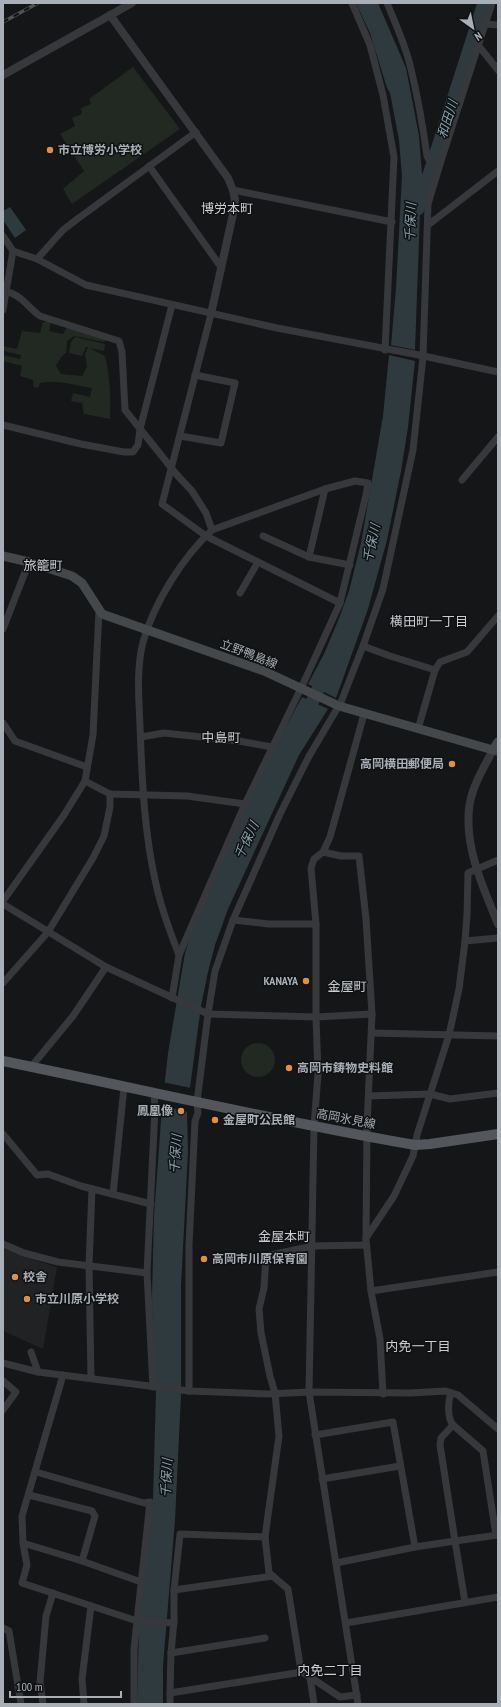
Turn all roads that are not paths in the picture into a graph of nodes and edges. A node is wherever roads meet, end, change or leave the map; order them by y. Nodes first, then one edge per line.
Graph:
1 (132, 3) edge
2 (352, 3) edge
3 (387, 3) edge
4 (492, 3) edge
5 (110, 15) junction
6 (485, 24) junction
7 (498, 25) edge
8 (478, 45) junction
9 (498, 70) edge
10 (3, 75) edge
11 (196, 132) junction
12 (438, 163) junction
13 (149, 166) junction
14 (498, 171) edge
15 (233, 190) junction
16 (392, 222) junction
17 (428, 225) junction
18 (3, 236) edge
19 (13, 251) junction
20 (37, 259) junction
21 (221, 267) junction
22 (5, 291) edge
23 (172, 305) junction
24 (3, 310) edge
25 (211, 314) junction
26 (386, 350) junction
27 (421, 356) junction
28 (498, 372) edge
29 (196, 375) junction
30 (3, 425) edge
31 (140, 429) junction
32 (180, 436) junction
33 (498, 437) edge
34 (172, 468) junction
35 (462, 480) dead end
36 (325, 489) junction
37 (212, 530) junction
38 (206, 536) junction
39 (263, 536) dead end
40 (3, 556) edge
41 (309, 557) junction
42 (29, 562) junction
43 (258, 562) junction
44 (350, 565) junction
45 (240, 593) dead end
46 (340, 603) junction
47 (99, 610) junction
48 (498, 616) edge
49 (3, 629) edge
50 (147, 629) junction
51 (363, 646) junction
52 (435, 670) junction
53 (302, 689) junction
54 (337, 705) junction
55 (364, 714) junction
56 (3, 723) edge
57 (418, 729) junction
58 (141, 737) junction
59 (498, 742) edge
60 (272, 747) junction
61 (495, 751) edge
62 (87, 767) junction
63 (85, 781) junction
64 (110, 794) junction
65 (144, 795) junction
66 (245, 804) junction
67 (323, 852) junction
68 (498, 860) edge
69 (477, 870) junction
70 (3, 901) edge
71 (3, 904) edge
72 (233, 920) junction
73 (316, 924) junction
74 (498, 924) edge
75 (48, 932) junction
76 (498, 938) edge
77 (465, 941) junction
78 (179, 956) junction
79 (106, 967) junction
80 (3, 983) edge
81 (173, 999) junction
82 (206, 1013) junction
83 (372, 1014) junction
84 (316, 1017) junction
85 (372, 1033) junction
86 (449, 1035) junction
87 (498, 1036) edge
88 (3, 1061) edge
89 (32, 1067) junction
90 (124, 1087) junction
91 (498, 1092) edge
92 (156, 1094) junction
93 (430, 1094) junction
94 (369, 1096) junction
95 (194, 1101) junction
96 (314, 1126) junction
97 (3, 1134) edge
98 (498, 1134) edge
99 (367, 1136) junction
100 (10, 1141) junction
101 (415, 1144) junction
102 (3, 1146) edge
103 (92, 1188) junction
104 (113, 1194) junction
105 (151, 1204) junction
106 (366, 1242) junction
107 (3, 1244) edge
108 (312, 1246) junction
109 (89, 1265) junction
110 (498, 1272) edge
111 (147, 1273) junction
112 (371, 1291) junction
113 (31, 1352) dead end
114 (3, 1362) edge
115 (38, 1372) junction
116 (63, 1375) junction
117 (91, 1378) junction
118 (3, 1380) edge
119 (153, 1387) junction
120 (188, 1391) junction
121 (309, 1392) junction
122 (275, 1393) junction
123 (451, 1393) junction
124 (383, 1394) junction
125 (3, 1410) edge
126 (453, 1425) junction
127 (498, 1429) edge
128 (316, 1435) junction
129 (400, 1466) junction
130 (36, 1472) junction
131 (322, 1479) junction
132 (29, 1495) junction
133 (497, 1535) edge
134 (265, 1537) junction
135 (455, 1540) junction
136 (23, 1543) junction
137 (415, 1547) junction
138 (82, 1561) junction
139 (336, 1563) junction
140 (273, 1576) junction
141 (141, 1582) junction
142 (174, 1590) junction
143 (52, 1593) junction
144 (498, 1597) edge
145 (465, 1602) junction
146 (91, 1606) junction
147 (138, 1621) junction
148 (171, 1623) junction
149 (346, 1623) junction
150 (3, 1628) edge
151 (265, 1638) dead end
152 (171, 1653) junction
153 (301, 1671) junction
154 (310, 1677) junction
155 (170, 1693) junction
156 (357, 1694) junction
157 (21, 1704) edge
158 (43, 1704) edge
159 (84, 1704) edge
160 (134, 1704) edge
161 (170, 1704) edge
162 (314, 1704) edge
163 (358, 1704) edge

1 - 5 street
2 - 16 street
3 - 12 street
4 - 6 street
5 - 10 street
5 - 11 street
6 - 7 street
6 - 8 street
8 - 9 street
8 - 12 street
11 - 13 street
11 - 15 street
12 - 17 street
13 - 20 street
13 - 21 street
14 - 17 street
15 - 16 street
15 - 21 street
16 - 26 street
17 - 27 street
18 - 19 street
19 - 20 street
19 - 22 street
20 - 23 street
21 - 25 street
22 - 24 street
22 - 31 street
23 - 25 street
23 - 31 street
25 - 26 street
25 - 29 street
26 - 27 street
27 - 28 street
27 - 51 street
29 - 32 street
29 - 32 street
30 - 31 street
31 - 34 street
32 - 34 street
33 - 35 street
34 - 37 street
34 - 38 street
36 - 37 street
36 - 41 street
36 - 44 street
37 - 38 street
38 - 43 street
38 - 50 street
39 - 41 street
40 - 42 main road
41 - 44 street
42 - 47 main road
42 - 49 street
43 - 45 street
43 - 46 street
44 - 46 street
46 - 53 street
47 - 50 main road, 立野鴨島線
47 - 62 street
48 - 52 street
50 - 53 main road, 立野鴨島線
50 - 58 street
51 - 52 street
51 - 54 street
52 - 57 street
53 - 54 main road, 立野鴨島線
53 - 60 street
54 - 55 main road, 立野鴨島線
54 - 72 street
55 - 57 main road, 立野鴨島線
55 - 67 street
56 - 62 street
57 - 61 main road, 立野鴨島線
58 - 60 street
58 - 65 street
59 - 61 main road
60 - 66 street
61 - 69 street
62 - 63 street
63 - 64 street
63 - 70 street
64 - 65 street
64 - 75 street
65 - 66 street
65 - 78 street
66 - 78 street
67 - 73 street
67 - 83 street
68 - 69 street
69 - 74 street
69 - 77 street
71 - 75 street
72 - 73 street
72 - 82 street
73 - 84 street
75 - 79 street
75 - 80 street
76 - 77 street
77 - 86 street
78 - 81 street
79 - 81 street
79 - 89 street
81 - 82 street
82 - 84 street
82 - 95 street
83 - 84 street
83 - 85 street
84 - 96 street
85 - 86 street
85 - 94 street
86 - 87 street
86 - 93 street
88 - 89 main road
89 - 90 main road
90 - 92 main road
90 - 104 street
91 - 93 street
92 - 95 main road, 高岡氷見線
92 - 105 street
93 - 94 street
93 - 101 street
94 - 99 street
95 - 96 main road, 高岡氷見線
95 - 120 street
96 - 99 main road, 高岡氷見線
96 - 108 street
97 - 100 street
98 - 101 main road, 高岡氷見線
99 - 101 main road, 高岡氷見線
99 - 106 street
100 - 102 street
100 - 103 street
101 - 106 street
103 - 104 street
103 - 109 street
104 - 105 street
105 - 111 street
106 - 108 street
106 - 112 street
107 - 109 street
108 - 121 street
108 - 122 street
109 - 111 street
109 - 117 street
110 - 112 street
111 - 119 street
112 - 124 street
113 - 115 street
114 - 115 street
115 - 116 street
116 - 117 street
116 - 130 street
117 - 119 street
118 - 125 street
119 - 120 street
120 - 122 street
121 - 122 street
121 - 124 street
121 - 128 street
122 - 134 street
123 - 124 street
123 - 126 street
123 - 127 street
126 - 133 street
126 - 135 street
128 - 129 street
128 - 131 street
129 - 131 street
129 - 137 street
130 - 132 street
130 - 141 street
131 - 139 street
132 - 136 street
132 - 138 street
133 - 135 street
134 - 140 street
134 - 142 street
135 - 137 street
135 - 145 street
136 - 138 street
136 - 143 street
137 - 139 street
138 - 141 street
139 - 149 street
140 - 142 street
140 - 153 street
141 - 147 street
142 - 148 street
143 - 146 street
143 - 158 street
144 - 145 street
145 - 149 street
146 - 147 street
146 - 159 street
147 - 148 street
147 - 160 street
148 - 152 street
149 - 156 street
150 - 157 street
151 - 152 street
152 - 155 street
153 - 154 street
153 - 155 street
154 - 156 street
154 - 162 street
155 - 161 street
156 - 163 street

